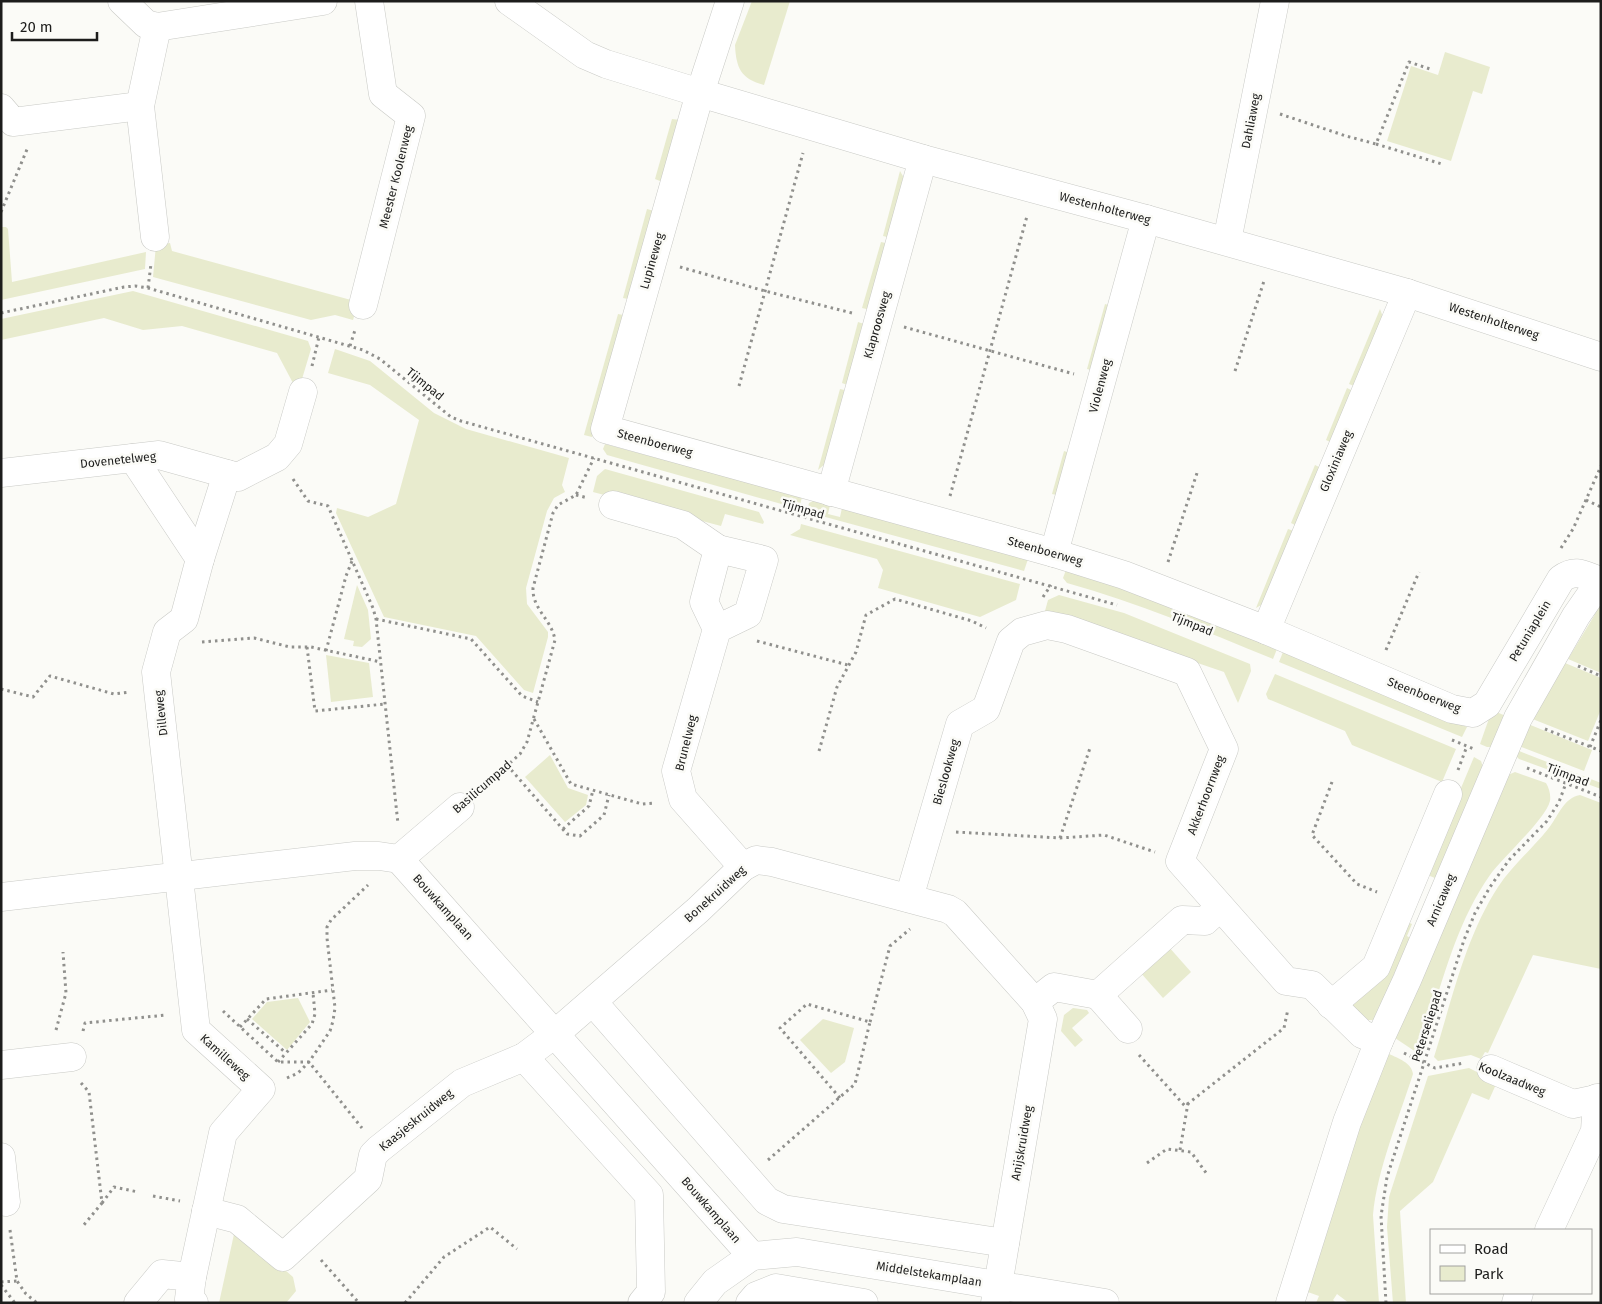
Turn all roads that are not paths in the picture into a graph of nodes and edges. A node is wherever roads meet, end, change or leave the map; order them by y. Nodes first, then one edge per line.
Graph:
1 (122, 1) edge
2 (323, 1) edge
3 (369, 1) edge
4 (509, 1) edge
5 (730, 1) edge
6 (1275, 1) edge
7 (157, 26) junction
8 (700, 93) junction
9 (140, 106) junction
10 (1, 108) edge
11 (924, 159) junction
12 (1146, 218) junction
13 (155, 237) dead end
14 (1227, 241) junction
15 (1407, 293) junction
16 (363, 305) dead end
17 (1601, 357) edge
18 (303, 392) dead end
19 (605, 430) joint
20 (133, 458) junction
21 (1, 473) edge
22 (227, 474) junction
23 (831, 492) junction
24 (613, 505) dead end
25 (718, 549) junction
26 (1054, 553) junction
27 (200, 559) junction
28 (1600, 581) edge
29 (717, 629) junction
30 (1266, 630) junction
31 (1030, 632) joint
32 (1473, 713) joint
33 (1501, 758) joint
34 (1448, 794) dead end
35 (460, 807) road end
36 (402, 856) junction
37 (743, 867) junction
38 (179, 878) junction
39 (1, 897) edge
40 (909, 898) junction
41 (1220, 907) junction
42 (1098, 995) junction
43 (592, 1002) junction
44 (1035, 1002) junction
45 (1331, 1005) junction
46 (1128, 1029) road end
47 (556, 1033) junction
48 (1379, 1041) junction
49 (524, 1056) junction
50 (67, 1064) road end
51 (1, 1065) edge
52 (1491, 1069) road end
53 (1599, 1098) edge
54 (1, 1157) edge
55 (6, 1202) road end
56 (206, 1211) junction
57 (1549, 1229) edge
58 (1005, 1243) junction
59 (752, 1256) junction
60 (192, 1293) edge
61 (996, 1294) edge
62 (753, 1300) edge
63 (1290, 1302) edge
64 (138, 1303) edge
65 (642, 1303) edge
66 (698, 1303) edge
67 (864, 1303) edge
68 (1105, 1303) edge

1 - 7 street
2 - 7 street
3 - 16 street, Meester Koolenweg
4 - 8 street
5 - 8 street
6 - 14 street, Dahliaweg
7 - 9 street
8 - 11 street, Westenholterweg
8 - 19 street, Lupineweg
9 - 10 street
9 - 13 street
11 - 12 street, Westenholterweg
11 - 23 street, Klaproosweg
12 - 14 street, Westenholterweg
12 - 26 street, Violenweg
14 - 15 street, Westenholterweg
15 - 17 street, Westenholterweg
15 - 30 street, Gloxiniaweg
18 - 22 street, Dovenetelweg
19 - 23 street, Steenboerweg
20 - 21 street, Dovenetelweg
20 - 22 street, Dovenetelweg
20 - 27 street
22 - 27 street, Dilleweg
23 - 26 street, Steenboerweg
24 - 25 street
25 - 29 street
25 - 29 street
26 - 30 street, Steenboerweg
27 - 38 street, Dilleweg
28 - 32 street, Petuniaplein
28 - 33 street, Petuniaplein
29 - 37 street, Brunelweg
30 - 32 street, Steenboerweg
31 - 40 street, Bieslookweg
31 - 41 street, Akkerhoornweg
33 - 48 street, Arnicaweg
34 - 45 street
35 - 36 street, Basilicumpad
36 - 38 street
36 - 47 street, Bouwkamplaan
37 - 40 street, Bonekruidweg
37 - 43 street, Bonekruidweg
38 - 39 street
38 - 56 street, Kamilleweg
40 - 44 street, Anijskruidweg
41 - 42 street
41 - 45 street
42 - 44 street
42 - 46 street
43 - 47 street, Bonekruidweg
43 - 58 street
44 - 58 street, Anijskruidweg
45 - 48 street
47 - 49 street, Kaasjeskruidweg
47 - 59 street, Bouwkamplaan
48 - 63 street, Arnicaweg
49 - 56 street, Kaasjeskruidweg
49 - 65 street
50 - 51 street
52 - 53 street, Koolzaadweg
53 - 57 street, Koolzaadweg
54 - 55 street
56 - 60 street, Kamilleweg
58 - 61 street, Anijskruidweg
59 - 61 street, Middelstekamplaan
59 - 66 street
60 - 64 street, Kamilleweg
61 - 68 street, Middelstekamplaan
62 - 67 street

